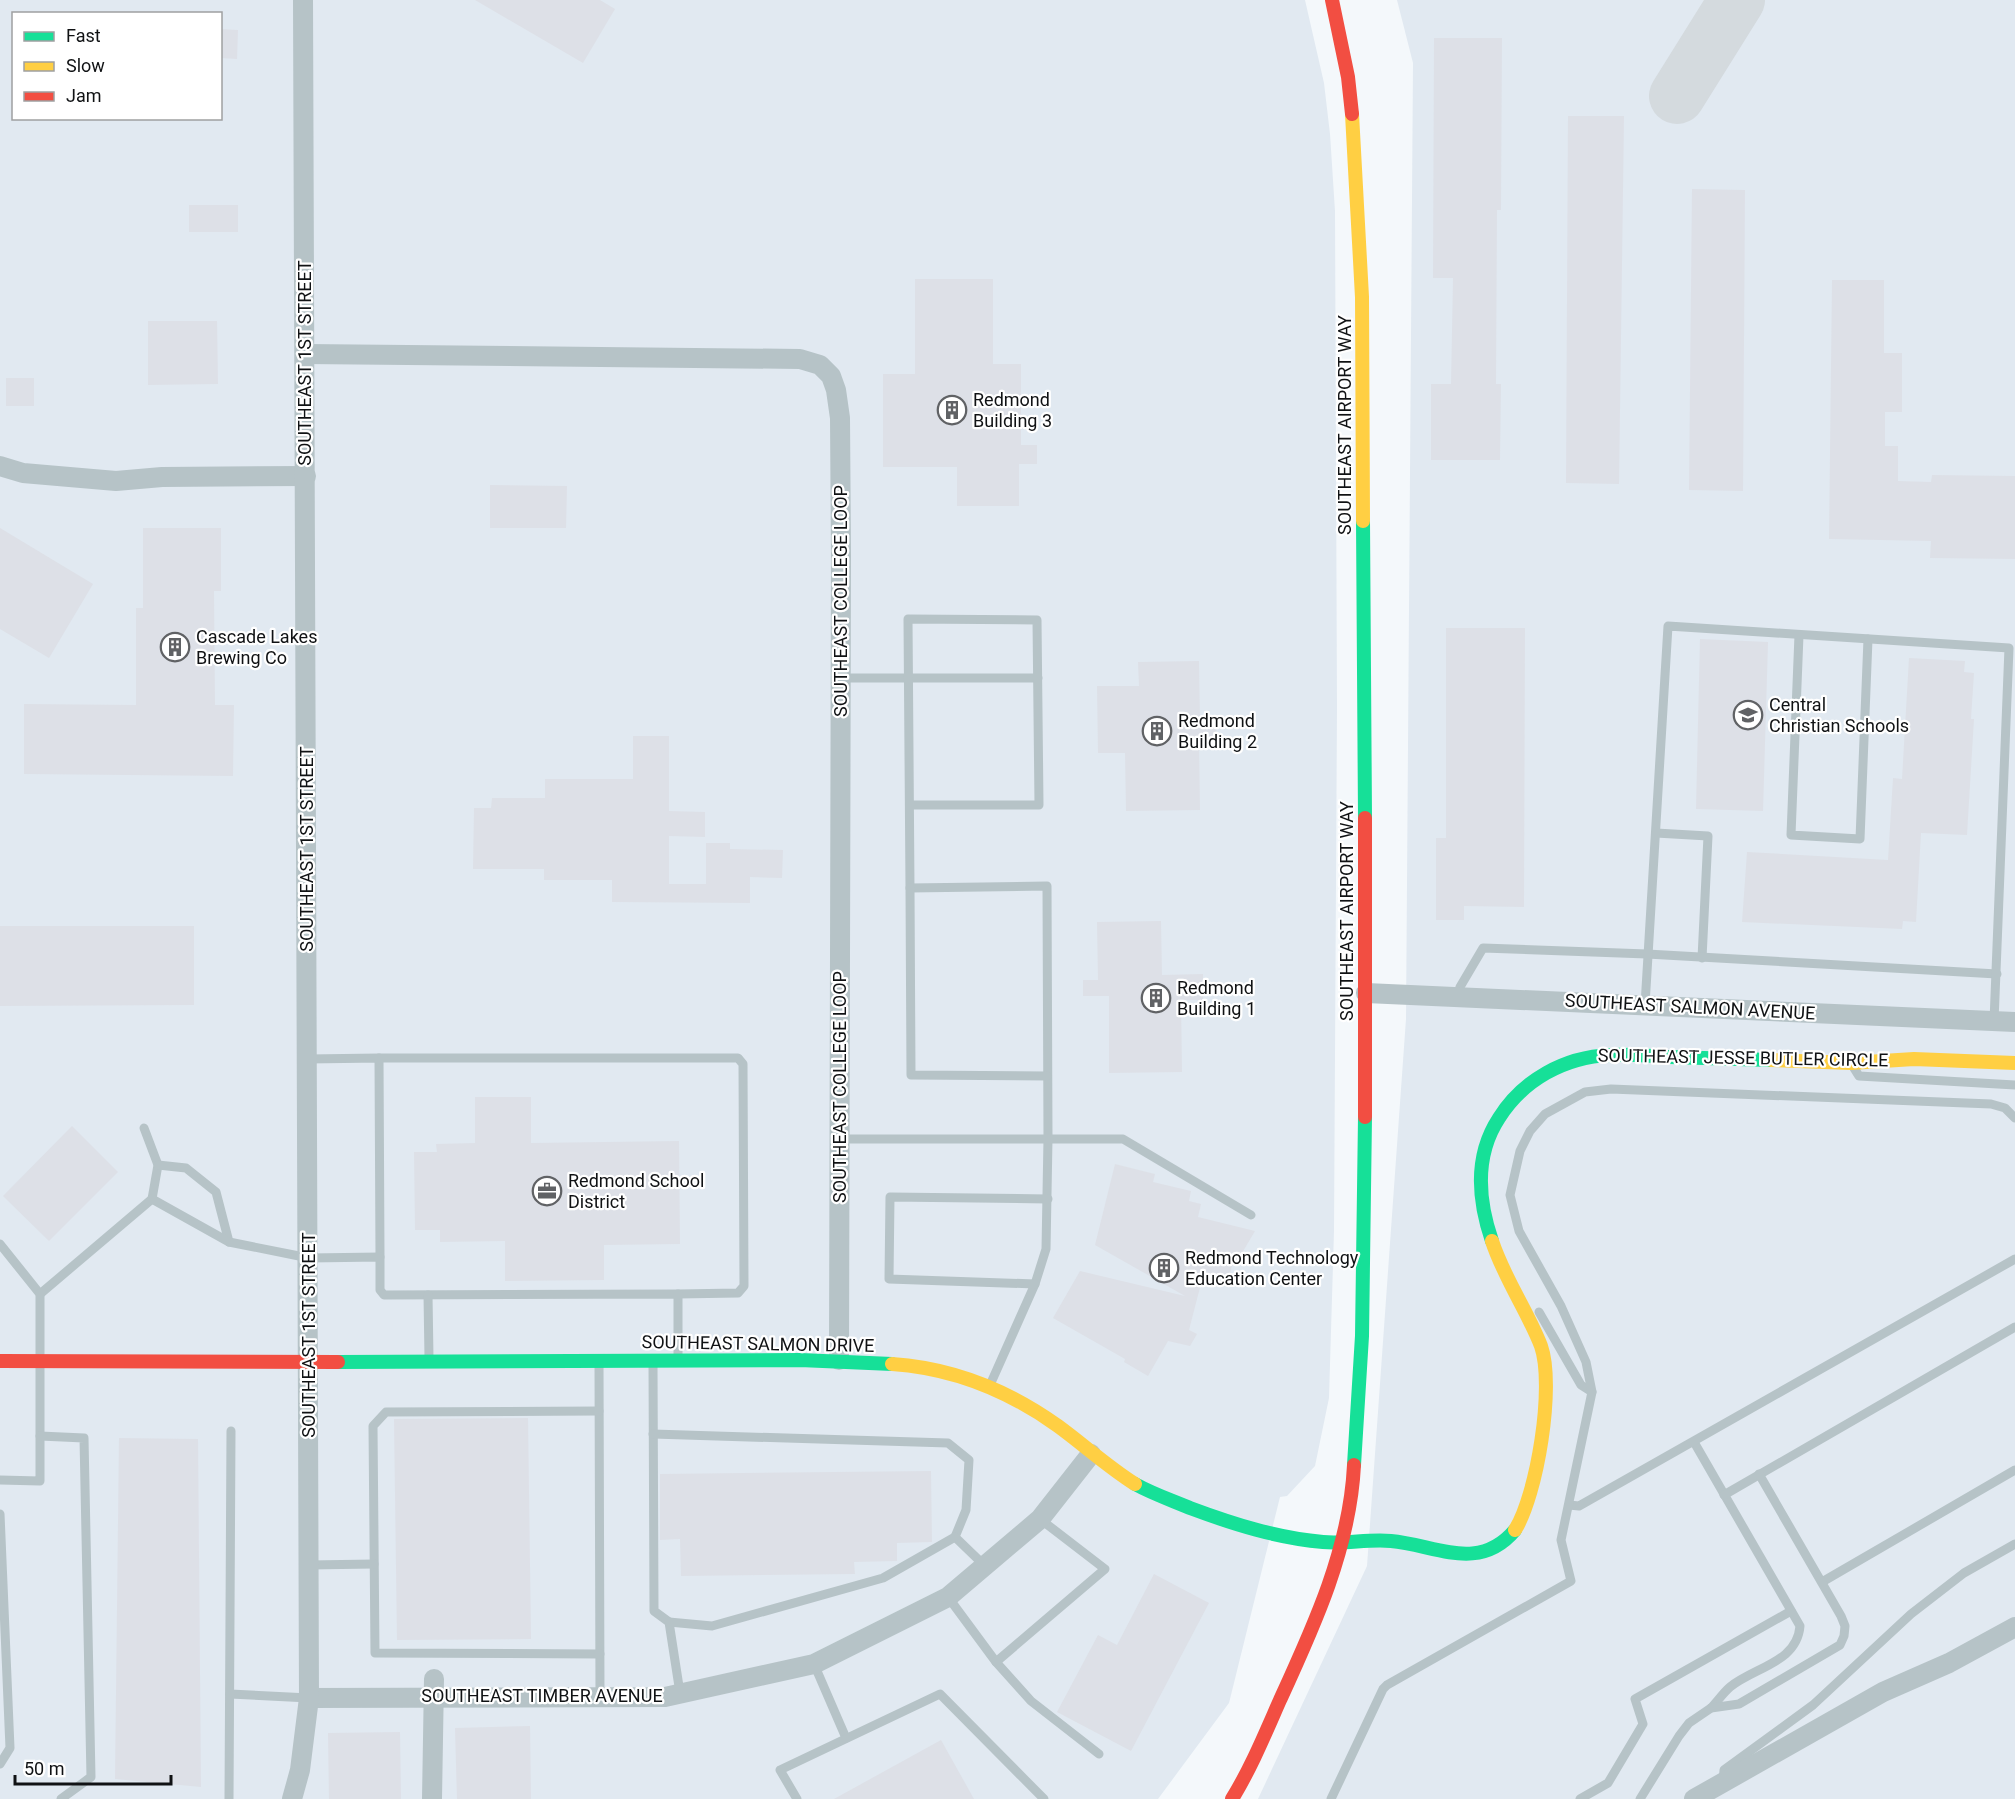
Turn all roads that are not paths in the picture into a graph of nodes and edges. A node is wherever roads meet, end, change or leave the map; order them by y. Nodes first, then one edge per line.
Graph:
1 (303, 0) edge
2 (1332, 0) edge
3 (305, 354) junction
4 (0, 466) edge
5 (306, 476) junction
6 (1798, 635) junction
7 (1868, 639) junction
8 (841, 678) junction
9 (909, 678) junction
10 (1038, 678) junction
11 (910, 805) junction
12 (1656, 833) junction
13 (910, 888) junction
14 (1647, 954) junction
15 (1702, 958) junction
16 (1997, 974) junction
17 (1366, 993) junction
18 (1458, 997) junction
19 (1645, 1005) junction
20 (1994, 1021) junction
21 (2015, 1022) edge
22 (379, 1058) junction
23 (308, 1059) junction
24 (1851, 1063) junction
25 (2015, 1063) edge
26 (1047, 1076) junction
27 (2015, 1084) edge
28 (2015, 1118) edge
29 (144, 1128) dead end
30 (840, 1139) junction
31 (1048, 1139) junction
32 (158, 1165) junction
33 (152, 1199) junction
34 (1048, 1199) junction
35 (1251, 1215) dead end
36 (1489, 1236) junction
37 (229, 1242) junction
38 (0, 1244) edge
39 (380, 1257) junction
40 (309, 1258) junction
41 (2015, 1259) edge
42 (1515, 1269) dead end
43 (1035, 1284) junction
44 (39, 1294) junction
45 (678, 1294) junction
46 (428, 1295) junction
47 (1537, 1308) dead end
48 (2015, 1327) edge
49 (839, 1359) junction
50 (652, 1360) junction
51 (678, 1360) junction
52 (0, 1361) edge
53 (599, 1361) junction
54 (41, 1362) junction
55 (429, 1362) junction
56 (309, 1363) junction
57 (989, 1388) junction
58 (1592, 1392) junction
59 (599, 1411) junction
60 (231, 1431) dead end
61 (653, 1434) junction
62 (39, 1436) junction
63 (1694, 1442) junction
64 (1091, 1454) junction
65 (2015, 1470) edge
66 (1759, 1474) junction
67 (0, 1480) edge
68 (1724, 1495) junction
69 (1569, 1505) junction
70 (0, 1514) edge
71 (1040, 1519) junction
72 (0, 1521) edge
73 (955, 1537) junction
74 (1343, 1544) junction
75 (2015, 1544) edge
76 (374, 1564) junction
77 (309, 1565) junction
78 (985, 1566) junction
79 (1822, 1582) junction
80 (948, 1597) junction
81 (1791, 1611) junction
82 (669, 1622) junction
83 (2015, 1627) edge
84 (600, 1654) junction
85 (996, 1662) junction
86 (814, 1664) junction
87 (434, 1679) dead end
88 (680, 1694) junction
89 (230, 1695) junction
90 (600, 1697) junction
91 (309, 1698) junction
92 (1711, 1708) junction
93 (846, 1738) junction
94 (1099, 1754) dead end
95 (0, 1764) edge
96 (1723, 1783) junction
97 (61, 1799) edge
98 (229, 1799) edge
99 (291, 1799) edge
100 (432, 1799) edge
101 (797, 1799) edge
102 (1044, 1799) edge
103 (1232, 1799) edge
104 (1331, 1799) edge
105 (1580, 1799) edge
106 (1640, 1799) edge
107 (1694, 1799) edge

1 - 3 street, SOUTHEAST 1ST STREET
2 - 17 street, SOUTHEAST AIRPORT WAY
3 - 5 street, SOUTHEAST 1ST STREET
3 - 8 street, SOUTHEAST COLLEGE LOOP
4 - 5 street
5 - 23 street, SOUTHEAST 1ST STREET
6 - 7 lane
6 - 7 lane
6 - 12 lane
7 - 16 lane
8 - 9 lane
8 - 30 street, SOUTHEAST COLLEGE LOOP
9 - 10 lane
9 - 10 lane
9 - 11 lane
10 - 11 lane
11 - 13 lane
12 - 14 lane
12 - 15 lane
13 - 26 lane
13 - 26 lane
14 - 15 lane
14 - 18 lane
14 - 19 lane
15 - 16 lane
16 - 20 lane
17 - 18 street, SOUTHEAST SALMON AVENUE
17 - 74 street, SOUTHEAST AIRPORT WAY
18 - 19 street, SOUTHEAST SALMON AVENUE
19 - 20 street, SOUTHEAST SALMON AVENUE
20 - 21 street, SOUTHEAST SALMON AVENUE
22 - 23 lane
22 - 39 lane
22 - 45 lane
23 - 40 street, SOUTHEAST 1ST STREET
24 - 25 street, SOUTHEAST JESSE BUTLER CIRCLE
24 - 27 lane
24 - 36 street, SOUTHEAST JESSE BUTLER CIRCLE
26 - 31 lane
28 - 58 lane
29 - 32 lane
30 - 31 lane
30 - 49 street, SOUTHEAST COLLEGE LOOP
31 - 34 lane
31 - 35 lane
32 - 33 lane
32 - 37 lane
33 - 37 lane
33 - 44 lane
34 - 43 lane
34 - 43 lane
36 - 42 lane
36 - 74 street, SOUTHEAST JESSE BUTLER CIRCLE
37 - 40 lane
38 - 44 lane
39 - 40 lane
39 - 46 lane
40 - 56 street, SOUTHEAST 1ST STREET
41 - 63 lane
43 - 57 lane
44 - 54 lane
45 - 46 lane
45 - 51 lane
46 - 55 lane
47 - 58 lane
48 - 66 lane
49 - 51 street, SOUTHEAST SALMON DRIVE
49 - 57 street, SOUTHEAST SALMON DRIVE
50 - 51 street, SOUTHEAST SALMON DRIVE
50 - 53 street, SOUTHEAST SALMON DRIVE
50 - 61 lane
52 - 54 street, SOUTHEAST SALMON DRIVE
53 - 55 street, SOUTHEAST SALMON DRIVE
53 - 59 lane
54 - 56 street, SOUTHEAST SALMON DRIVE
54 - 62 lane
55 - 56 street, SOUTHEAST SALMON DRIVE
56 - 77 street, SOUTHEAST 1ST STREET
57 - 64 street, SOUTHEAST SALMON DRIVE
58 - 69 lane
59 - 76 lane
59 - 84 lane
60 - 89 lane
61 - 73 lane
61 - 82 lane
62 - 67 lane
62 - 97 lane
63 - 68 lane
63 - 69 lane
64 - 71 street, SOUTHEAST TIMBER AVENUE
64 - 74 street, SOUTHEAST SALMON DRIVE
65 - 79 lane
66 - 68 lane
66 - 79 lane
68 - 81 lane
69 - 104 lane
70 - 72 lane
71 - 78 street, SOUTHEAST TIMBER AVENUE
71 - 85 lane
72 - 95 lane
73 - 78 lane
73 - 82 lane
74 - 103 street, SOUTHEAST AIRPORT WAY
75 - 96 lane
76 - 77 lane
76 - 84 lane
77 - 91 street, SOUTHEAST 1ST STREET
78 - 80 street, SOUTHEAST TIMBER AVENUE
79 - 92 lane
80 - 85 lane
80 - 86 street, SOUTHEAST TIMBER AVENUE
81 - 92 lane
81 - 105 lane
82 - 88 lane
83 - 96 street
84 - 90 lane
85 - 94 lane
86 - 88 street, SOUTHEAST TIMBER AVENUE
86 - 93 lane
87 - 100 street
88 - 90 street, SOUTHEAST TIMBER AVENUE
89 - 91 lane
89 - 98 lane
90 - 91 street, SOUTHEAST TIMBER AVENUE
91 - 99 street, SOUTHEAST 1ST STREET
92 - 106 lane
93 - 101 lane
93 - 102 lane
96 - 107 street

